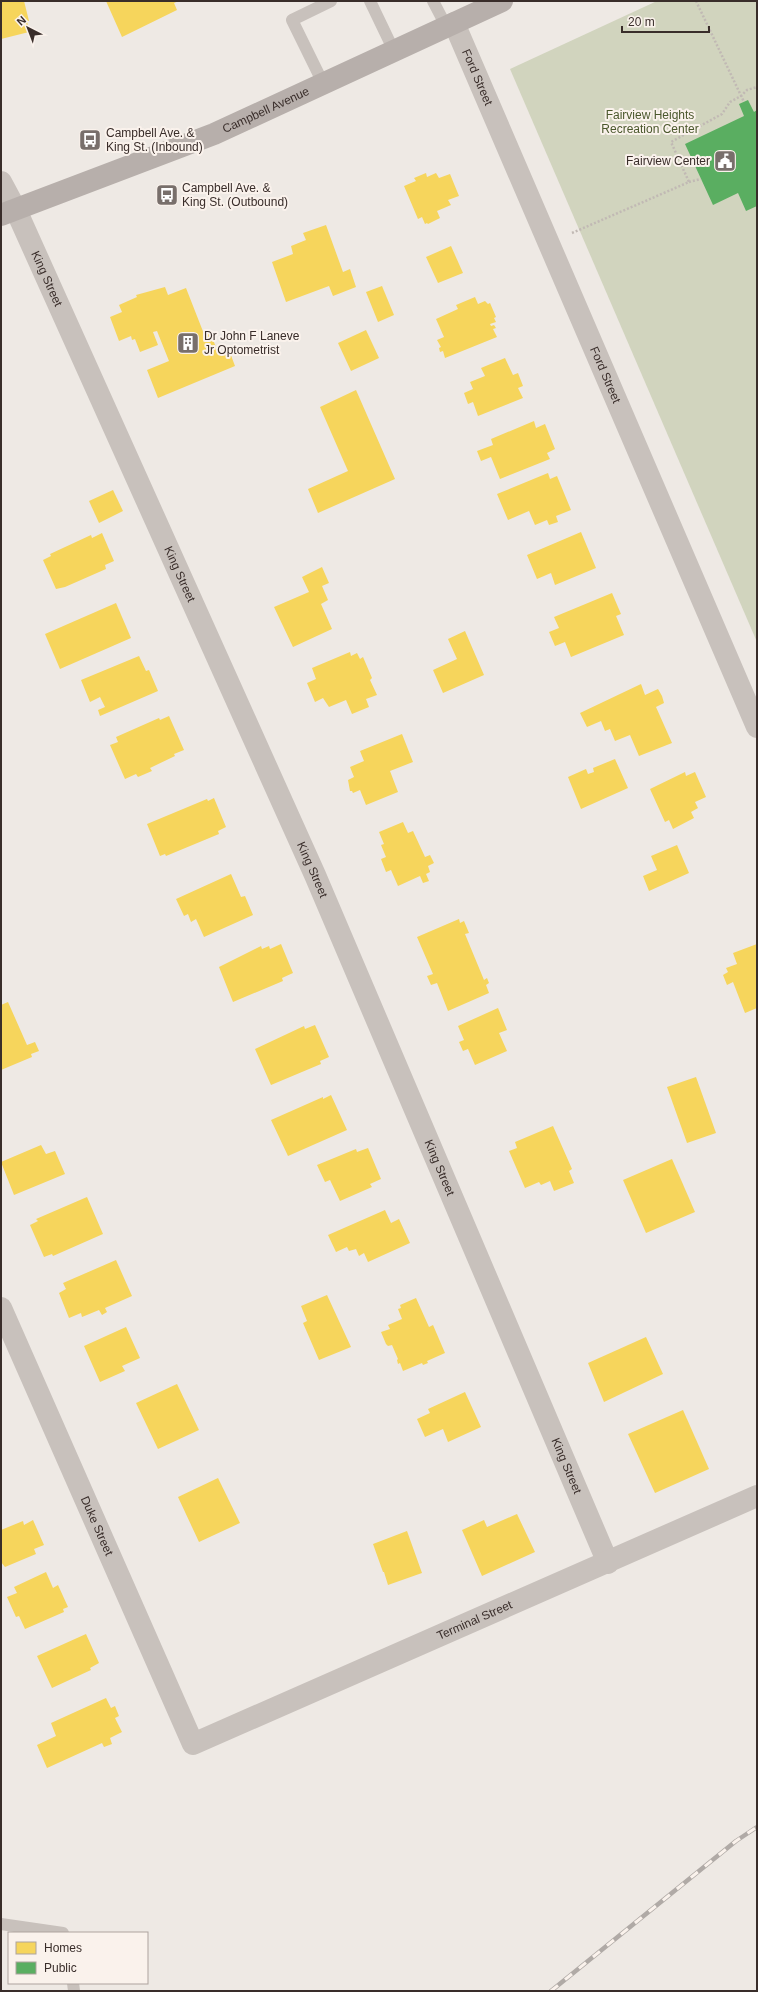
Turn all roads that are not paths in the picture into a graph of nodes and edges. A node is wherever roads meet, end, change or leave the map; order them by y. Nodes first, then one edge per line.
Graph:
1 (331, 1) edge
2 (370, 1) edge
3 (433, 1) edge
4 (502, 1) edge
5 (450, 25) junction
6 (394, 51) junction
7 (323, 83) junction
8 (1, 182) edge
9 (9, 212) edge
10 (757, 727) edge
11 (1, 1308) edge
12 (757, 1496) edge
13 (608, 1563) junction
14 (193, 1744) joint
15 (1, 1924) edge
16 (56, 1932) edge

1 - 7 lane
2 - 6 lane
3 - 5 lane
4 - 5 main road, Campbell Avenue
5 - 6 main road, Campbell Avenue
5 - 10 street, Ford Street
6 - 7 main road, Campbell Avenue
7 - 9 main road, Campbell Avenue
8 - 9 street, King Street
9 - 13 street, King Street
11 - 14 street, Duke Street
12 - 13 street, Terminal Street
13 - 14 street, Terminal Street
15 - 16 lane

